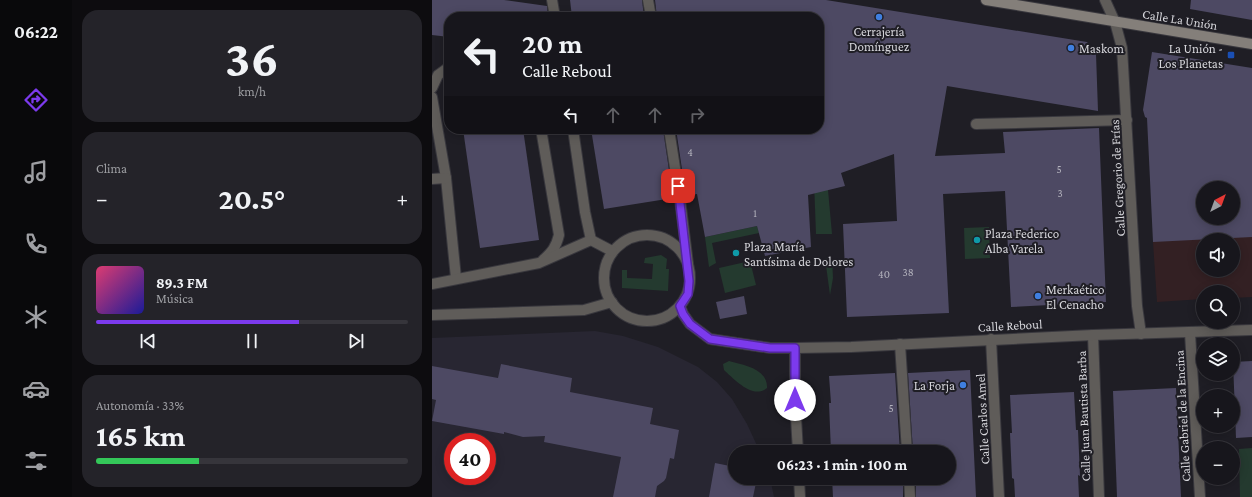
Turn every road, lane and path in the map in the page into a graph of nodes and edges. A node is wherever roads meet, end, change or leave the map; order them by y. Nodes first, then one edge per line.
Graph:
1 (552, 0) edge
2 (648, 0) edge
3 (986, 0) edge
4 (1105, 0) edge
5 (554, 12) edge
6 (650, 12) edge
7 (1115, 22) junction
8 (1252, 44) edge
9 (444, 71) edge
10 (432, 88) edge
11 (432, 97) edge
12 (1127, 120) junction
13 (976, 124) dead end
14 (542, 134) edge
15 (574, 134) edge
16 (670, 134) edge
17 (446, 178) junction
18 (432, 179) edge
19 (591, 240) junction
20 (612, 251) junction
21 (539, 263) junction
22 (688, 264) junction
23 (456, 278) junction
24 (432, 284) edge
25 (612, 302) junction
26 (680, 306) junction
27 (432, 315) edge
28 (1252, 330) edge
29 (1190, 333) junction
30 (1141, 334) junction
31 (1093, 335) junction
32 (991, 339) junction
33 (900, 344) junction
34 (795, 348) junction
35 (798, 445) edge
36 (907, 445) edge
37 (799, 485) edge
38 (909, 485) edge
39 (800, 497) edge
40 (910, 497) edge
41 (999, 497) edge
42 (1099, 497) edge
43 (1200, 497) edge

1 - 5 street
2 - 6 street
3 - 7 main road, Calle La Unión
4 - 7 street, Calle Gregorio de Frías
7 - 8 main road, Calle La Unión
7 - 12 street, Calle Gregorio de Frías
9 - 10 street
11 - 17 street
12 - 13 street
12 - 30 street, Calle Gregorio de Frías
14 - 21 street
15 - 19 street
16 - 22 street
17 - 18 street
17 - 23 street
19 - 20 street
19 - 21 street
20 - 22 street
20 - 25 street
21 - 23 street
22 - 26 street
23 - 24 street
25 - 26 street
25 - 27 street
26 - 34 street, Calle Reboul
28 - 29 street, Calle Reboul
29 - 30 street, Calle Reboul
29 - 43 street, Calle Gabriel de la Encina
30 - 31 street, Calle Reboul
31 - 32 street, Calle Reboul
31 - 42 street, Calle Juan Bautista Barba
32 - 33 street, Calle Reboul
32 - 41 street, Calle Carlos Amel
33 - 34 street, Calle Reboul
33 - 36 street
34 - 35 street
37 - 39 street
38 - 40 street

